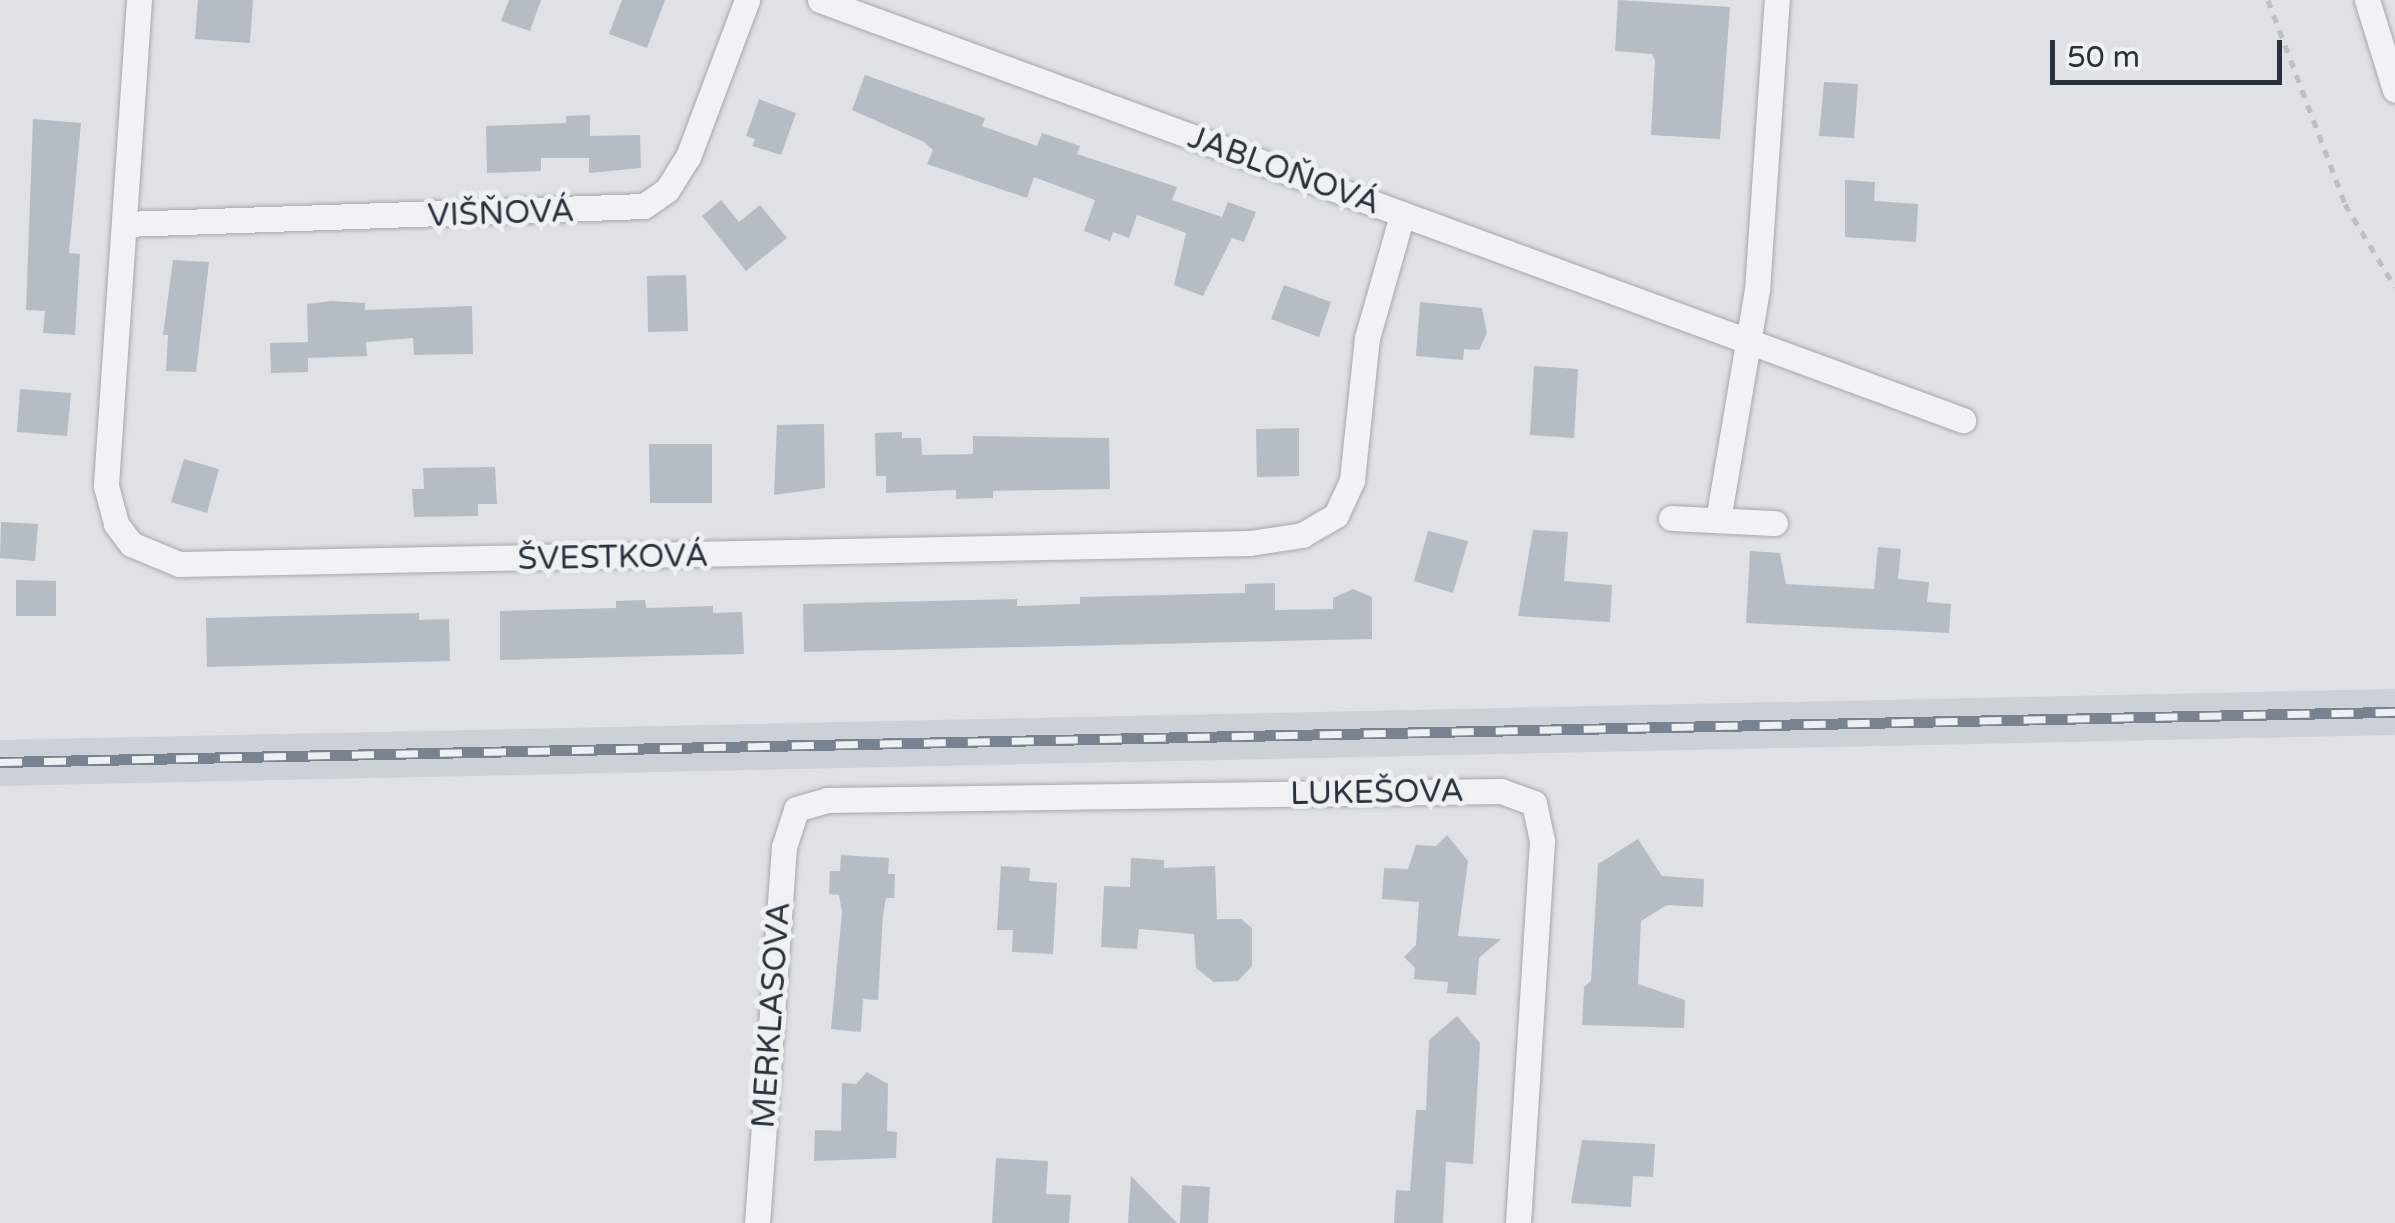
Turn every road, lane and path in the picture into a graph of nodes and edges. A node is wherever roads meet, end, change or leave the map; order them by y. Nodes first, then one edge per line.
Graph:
1 (139, 0) edge
2 (747, 0) edge
3 (820, 0) edge
4 (1777, 0) edge
5 (2268, 0) edge
6 (2367, 0) edge
7 (2395, 90) edge
8 (1402, 215) junction
9 (124, 224) junction
10 (2395, 287) edge
11 (1749, 338) junction
12 (1963, 420) dead end
13 (1670, 518) dead end
14 (1718, 520) junction
15 (1775, 523) dead end
16 (796, 810) joint
17 (757, 1223) edge
18 (1518, 1223) edge

1 - 9 street, ŠVESTKOVÁ
2 - 9 street, VIŠŇOVÁ
3 - 8 street, JABLOŇOVÁ
4 - 11 street
5 - 10 path
6 - 7 street
8 - 9 street, ŠVESTKOVÁ
8 - 11 street, JABLOŇOVÁ
11 - 12 street, JABLOŇOVÁ
11 - 14 street
13 - 14 street
14 - 15 street
16 - 17 street, MERKLASOVA
16 - 18 street, LUKEŠOVA

